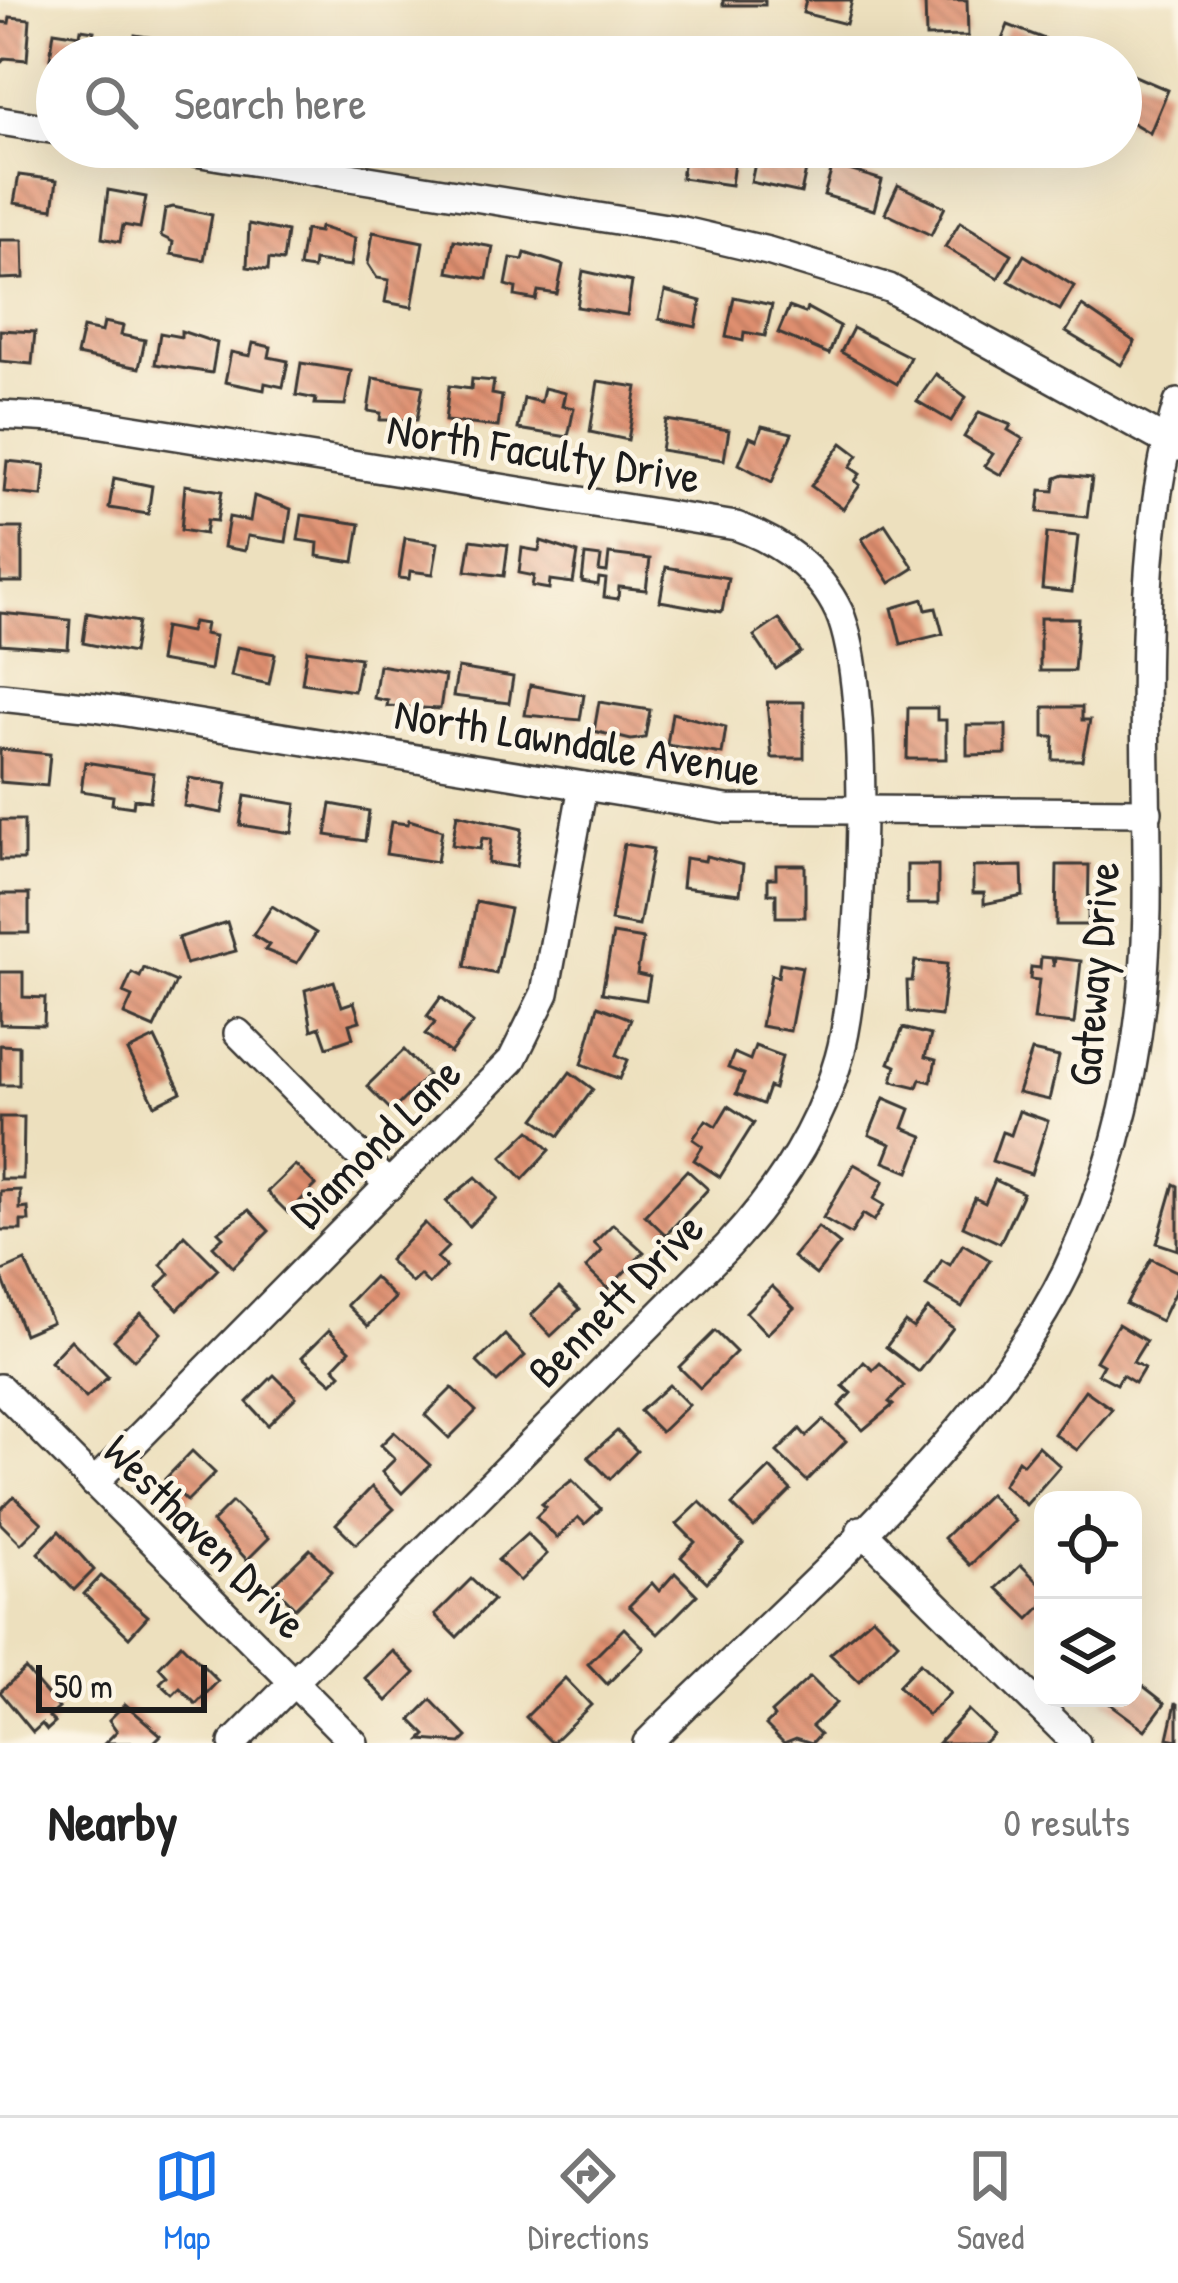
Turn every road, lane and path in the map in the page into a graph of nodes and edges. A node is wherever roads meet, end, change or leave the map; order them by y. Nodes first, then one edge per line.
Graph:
1 (0, 121) edge
2 (36, 127) edge
3 (294, 168) edge
4 (1178, 403) edge
5 (0, 415) edge
6 (1172, 446) edge
7 (0, 697) edge
8 (583, 786) junction
9 (1148, 812) junction
10 (857, 813) junction
11 (238, 1033) dead end
12 (390, 1186) junction
13 (0, 1388) edge
14 (94, 1483) junction
15 (861, 1530) junction
16 (294, 1683) junction
17 (1069, 1741) edge
18 (233, 1743) edge
19 (354, 1743) edge
20 (647, 1743) edge

1 - 2 street
3 - 6 street
4 - 6 street, Gateway Drive
5 - 10 street, North Faculty Drive
6 - 9 street, Gateway Drive
7 - 8 street, North Lawndale Avenue
8 - 10 street, North Lawndale Avenue
8 - 12 street, Diamond Lane
9 - 10 street, North Lawndale Avenue
9 - 15 street, Gateway Drive
10 - 16 street, Bennett Drive
11 - 12 street
12 - 14 street, Diamond Lane
13 - 14 street, Westhaven Drive
14 - 16 street, Westhaven Drive
15 - 17 street
15 - 20 street, Gateway Drive
16 - 18 street, Bennett Drive
16 - 19 street, Westhaven Drive

